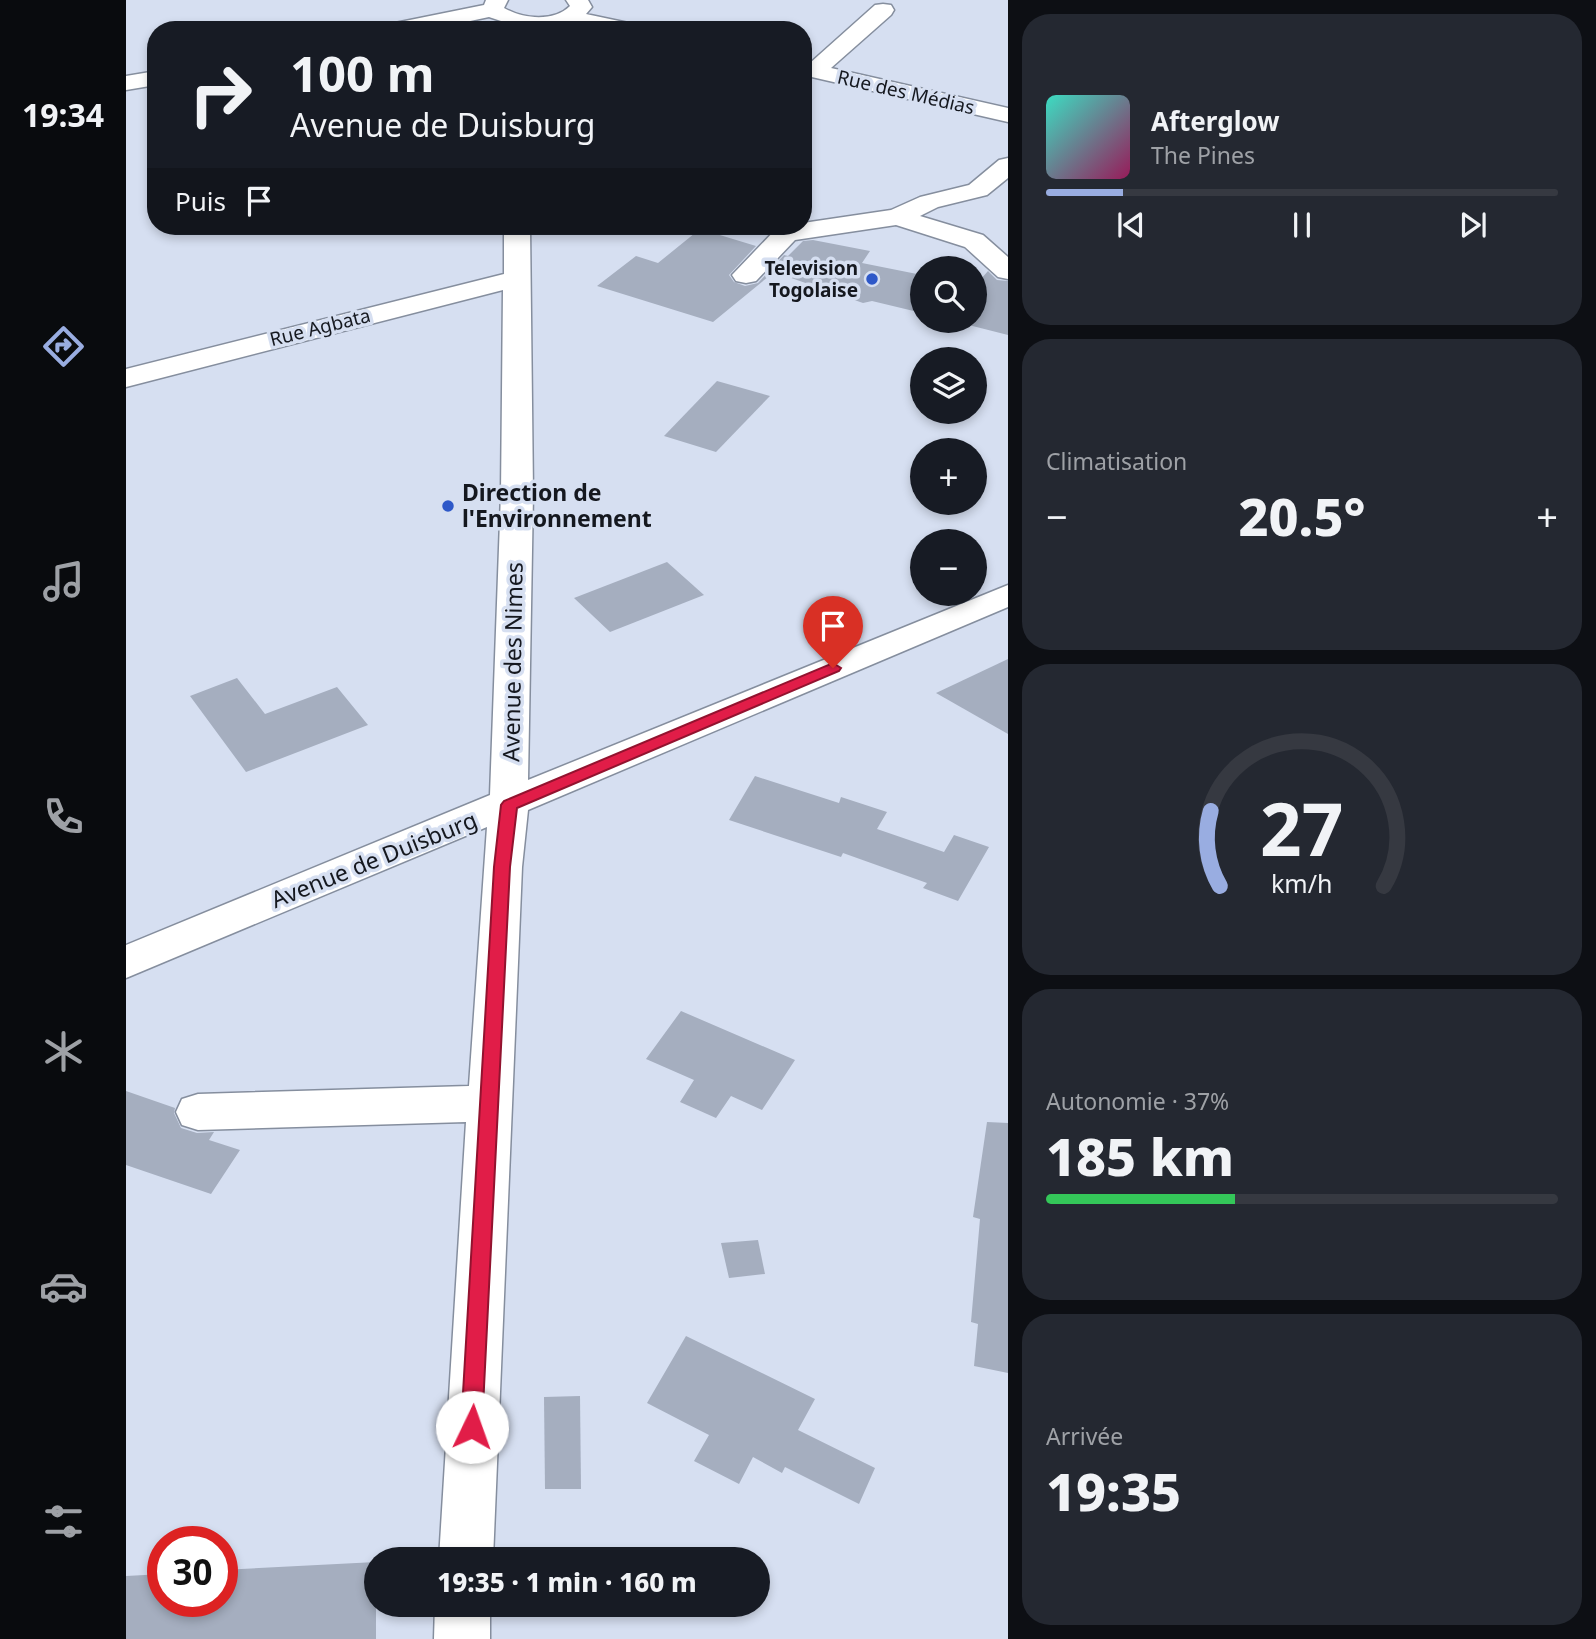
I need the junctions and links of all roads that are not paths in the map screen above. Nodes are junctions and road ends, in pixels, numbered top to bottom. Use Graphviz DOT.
graph roads {
  1 [pos="495,5"];
  2 [pos="574,8"];
  3 [pos="883,10"];
  4 [pos="431,21"];
  5 [pos="515,21"];
  6 [pos="559,21"];
  7 [pos="607,21"];
  8 [pos="812,67"];
  9 [pos="812,70"];
  10 [pos="147,80"];
  11 [pos="126,83"];
  12 [pos="1008,115"];
  13 [pos="1008,165"];
  14 [pos="897,217"];
  15 [pos="812,229"];
  16 [pos="517,235"];
  17 [pos="785,235"];
  18 [pos="1008,271"];
  19 [pos="746,275"];
  20 [pos="515,279"];
  21 [pos="126,378"];
  22 [pos="1008,595"];
  23 [pos="509,805"];
  24 [pos="126,962"];
  25 [pos="489,1102"];
  26 [pos="198,1112"];
  27 [pos="467,1547"];
  28 [pos="463,1617"];
  29 [pos="462,1639"];
  1 -- 4 [label="street"];
  1 -- 5 [label="street"];
  2 -- 6 [label="street"];
  2 -- 7 [label="street"];
  3 -- 8 [label="street"];
  9 -- 12 [label="street, Rue des Médias"];
  10 -- 11 [label="street"];
  13 -- 14 [label="street"];
  14 -- 15 [label="street"];
  14 -- 18 [label="street"];
  16 -- 20 [label="street, Avenue des Nimes"];
  17 -- 19 [label="street"];
  20 -- 21 [label="street, Rue Agbata"];
  20 -- 23 [label="street, Avenue des Nimes"];
  22 -- 23 [label="street, Avenue de Duisburg"];
  23 -- 24 [label="street, Avenue de Duisburg"];
  23 -- 25 [label="street, Avenue des Nimes"];
  25 -- 26 [label="street"];
  25 -- 27 [label="street, Avenue des Nimes"];
  28 -- 29 [label="street"];
}
